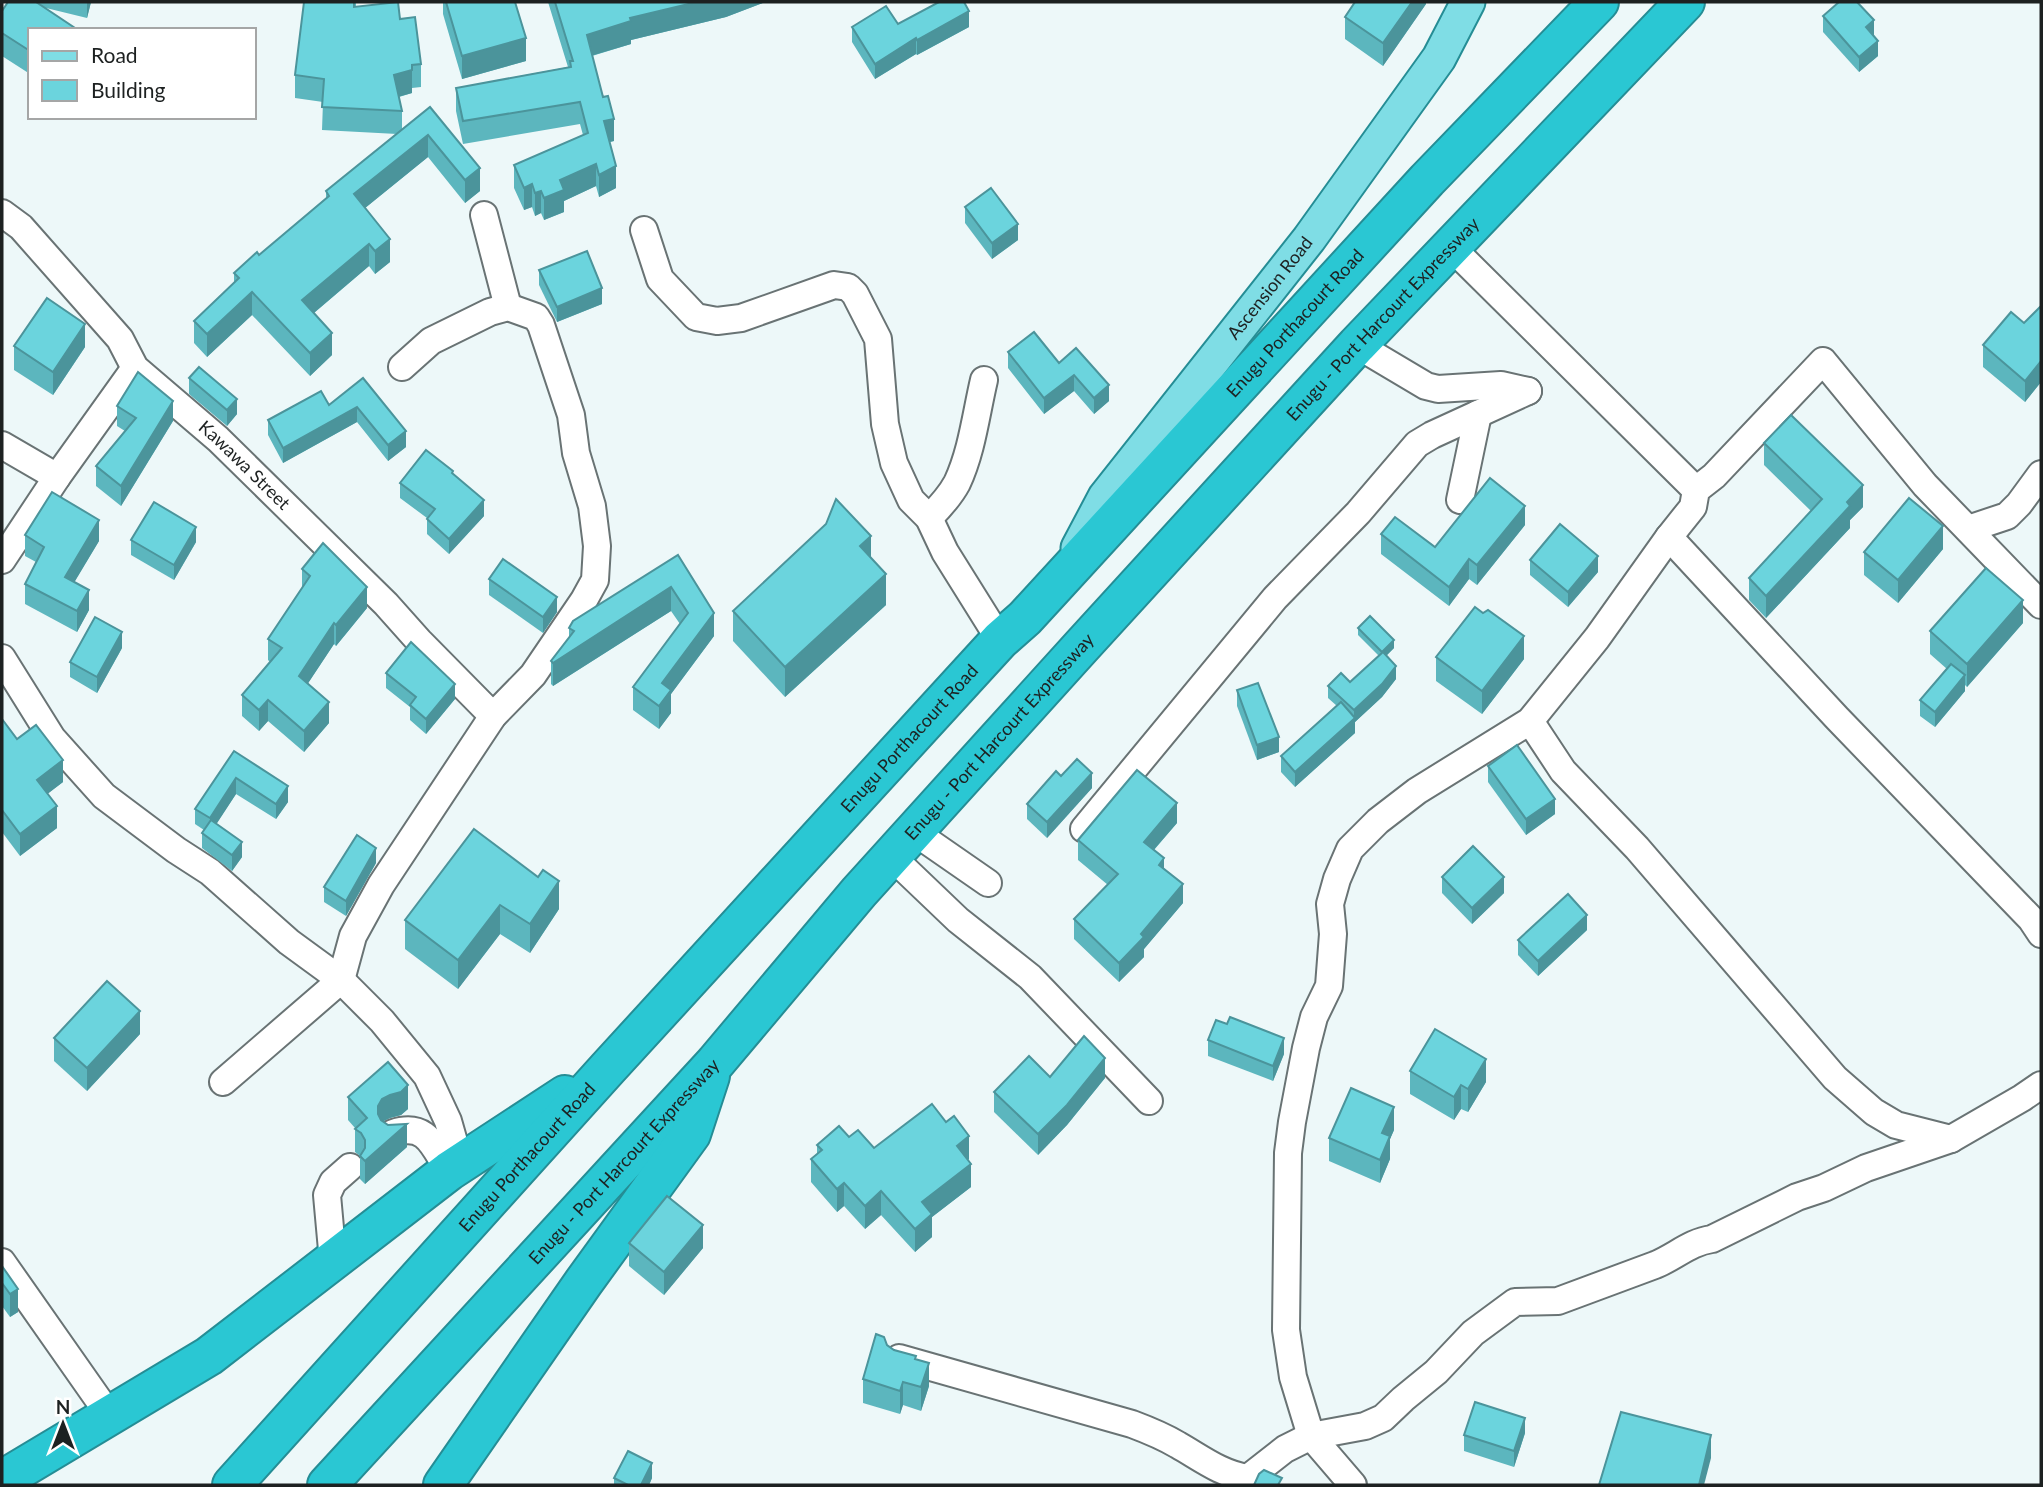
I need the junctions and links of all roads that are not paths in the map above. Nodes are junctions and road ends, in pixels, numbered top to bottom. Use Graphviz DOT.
graph roads {
  1 [pos="1468,2"];
  2 [pos="1599,2"];
  3 [pos="1685,2"];
  4 [pos="2,213"];
  5 [pos="484,215"];
  6 [pos="644,230"];
  7 [pos="1451,247"];
  8 [pos="508,307"];
  9 [pos="1357,345"];
  10 [pos="402,367"];
  11 [pos="135,368"];
  12 [pos="984,380"];
  13 [pos="1478,414"];
  14 [pos="2,444"];
  15 [pos="2041,474"];
  16 [pos="58,477"];
  17 [pos="1696,490"];
  18 [pos="1460,500"];
  19 [pos="929,518"];
  20 [pos="1968,529"];
  21 [pos="1669,537"];
  22 [pos="2,560"];
  23 [pos="1066,572"];
  24 [pos="2041,604"];
  25 [pos="1000,640"];
  26 [pos="2,658"];
  27 [pos="493,716"];
  28 [pos="1530,721"];
  29 [pos="1084,829"];
  30 [pos="902,844"];
  31 [pos="988,883"];
  32 [pos="2041,934"];
  33 [pos="341,980"];
  34 [pos="715,1063"];
  35 [pos="608,1068"];
  36 [pos="223,1082"];
  37 [pos="2041,1085"];
  38 [pos="1149,1101"];
  39 [pos="393,1133"];
  40 [pos="1951,1139"];
  41 [pos="350,1167"];
  42 [pos="454,1167"];
  43 [pos="333,1261"];
  44 [pos="2,1262"];
  45 [pos="899,1358"];
  46 [pos="110,1416"];
  47 [pos="1325,1440"];
  48 [pos="2,1480"];
  49 [pos="1247,1481"];
  50 [pos="232,1485"];
  51 [pos="327,1485"];
  52 [pos="443,1485"];
  53 [pos="1353,1485"];
  1 -- 23 [label="main road, Ascension Road"];
  2 -- 23 [label="highway, Enugu Porthacourt Road"];
  3 -- 7 [label="highway, Enugu - Port Harcourt Expressway"];
  4 -- 11 [label="street, Kawawa Street"];
  5 -- 8 [label="street"];
  6 -- 19 [label="street"];
  7 -- 9 [label="highway, Enugu - Port Harcourt Expressway"];
  7 -- 17 [label="street"];
  8 -- 10 [label="street"];
  8 -- 27 [label="street"];
  9 -- 13 [label="street"];
  9 -- 30 [label="highway, Enugu - Port Harcourt Expressway"];
  11 -- 16 [label="street"];
  11 -- 27 [label="street, Kawawa Street"];
  12 -- 19 [label="street"];
  13 -- 18 [label="street"];
  13 -- 29 [label="street"];
  14 -- 16 [label="street"];
  15 -- 20 [label="street"];
  16 -- 22 [label="street"];
  17 -- 20 [label="street"];
  17 -- 21 [label="street"];
  19 -- 25 [label="street"];
  20 -- 24 [label="street"];
  21 -- 28 [label="street"];
  21 -- 32 [label="street"];
  23 -- 25 [label="highway, Enugu Porthacourt Road"];
  25 -- 35 [label="highway, Enugu Porthacourt Road"];
  26 -- 33 [label="street"];
  27 -- 33 [label="street"];
  28 -- 40 [label="street"];
  28 -- 47 [label="street"];
  30 -- 31 [label="street"];
  30 -- 34 [label="highway, Enugu - Port Harcourt Expressway"];
  30 -- 38 [label="street"];
  33 -- 36 [label="street"];
  33 -- 42 [label="street"];
  34 -- 51 [label="highway, Enugu - Port Harcourt Expressway"];
  34 -- 52 [label="highway"];
  35 -- 42 [label="highway"];
  35 -- 50 [label="highway, Enugu Porthacourt Road"];
  37 -- 40 [label="street"];
  39 -- 42 [label="street"];
  40 -- 47 [label="street"];
  41 -- 43 [label="street"];
  42 -- 43 [label="highway"];
  43 -- 46 [label="highway"];
  44 -- 46 [label="street"];
  45 -- 49 [label="street"];
  46 -- 48 [label="highway"];
  47 -- 49 [label="street"];
  47 -- 53 [label="street"];
}
